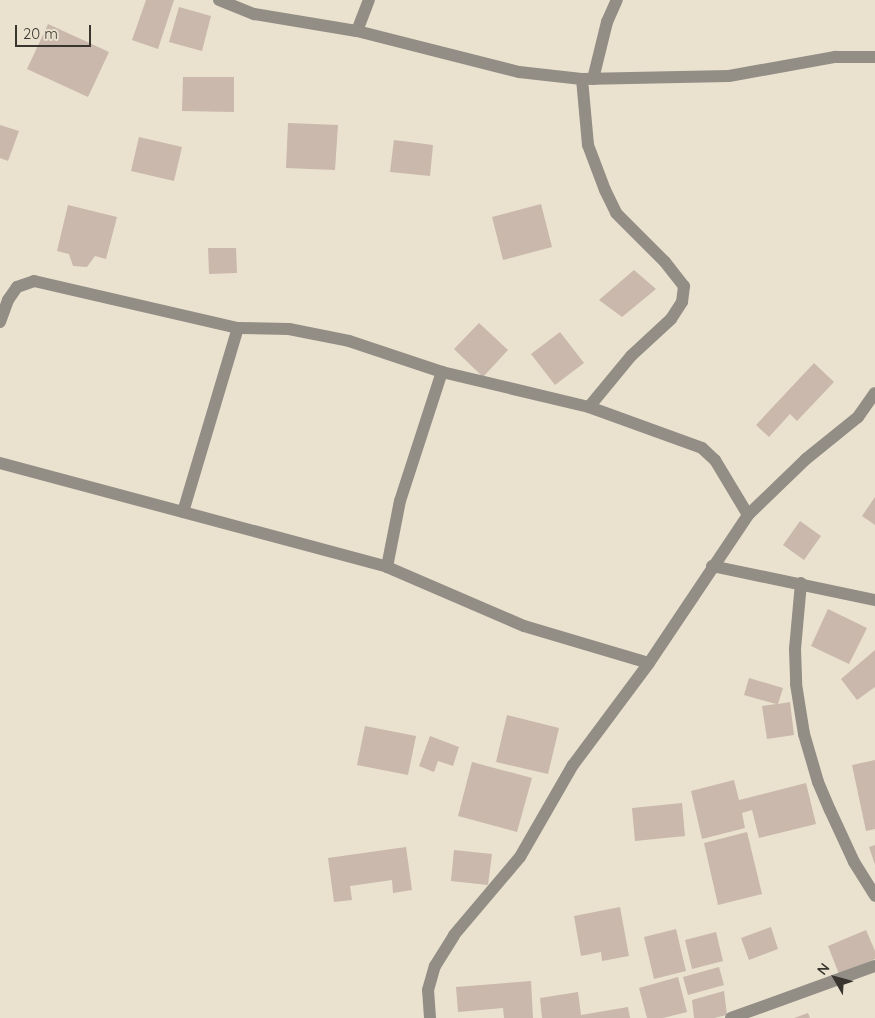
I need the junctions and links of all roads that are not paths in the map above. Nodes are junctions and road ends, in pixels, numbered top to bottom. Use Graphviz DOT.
graph roads {
  1 [pos="219,0"];
  2 [pos="369,0"];
  3 [pos="616,0"];
  4 [pos="357,31"];
  5 [pos="875,58"];
  6 [pos="587,79"];
  7 [pos="0,322"];
  8 [pos="238,328"];
  9 [pos="442,372"];
  10 [pos="875,393"];
  11 [pos="589,407"];
  12 [pos="0,463"];
  13 [pos="183,512"];
  14 [pos="748,515"];
  15 [pos="712,566"];
  16 [pos="387,568"];
  17 [pos="801,584"];
  18 [pos="875,600"];
  19 [pos="649,663"];
  20 [pos="875,896"];
  21 [pos="875,966"];
  22 [pos="430,1018"];
  23 [pos="731,1018"];
  1 -- 4 [label="street"];
  2 -- 4 [label="street"];
  3 -- 6 [label="street"];
  4 -- 6 [label="street"];
  5 -- 6 [label="street"];
  6 -- 11 [label="street"];
  7 -- 8 [label="street"];
  8 -- 9 [label="street"];
  8 -- 13 [label="street"];
  9 -- 11 [label="street"];
  9 -- 16 [label="street"];
  10 -- 14 [label="street"];
  11 -- 14 [label="street"];
  12 -- 13 [label="street"];
  13 -- 16 [label="street"];
  14 -- 15 [label="street"];
  15 -- 17 [label="street"];
  15 -- 19 [label="street"];
  16 -- 19 [label="street"];
  17 -- 18 [label="street"];
  17 -- 20 [label="street"];
  19 -- 22 [label="street"];
  21 -- 23 [label="street"];
}
